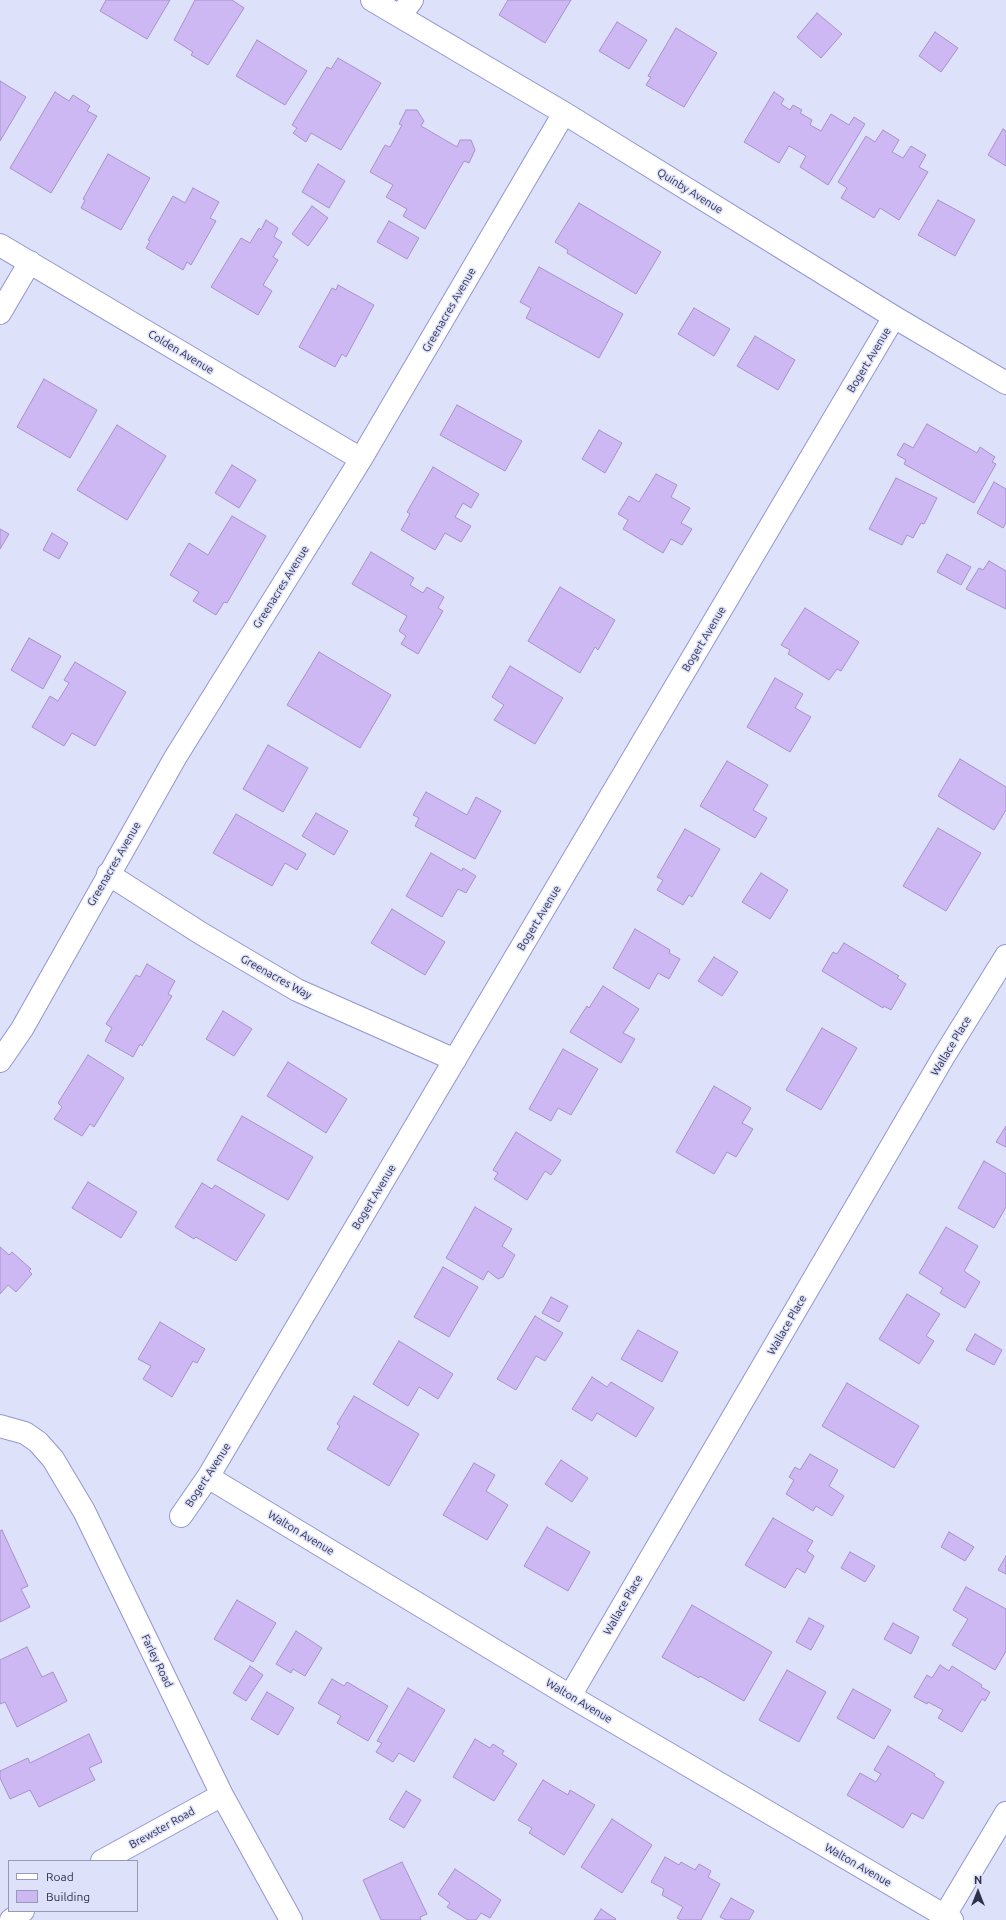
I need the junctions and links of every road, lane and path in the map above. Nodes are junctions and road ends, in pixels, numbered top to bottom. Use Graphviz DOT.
graph roads {
  1 [pos="372,0"];
  2 [pos="406,8"];
  3 [pos="564,113"];
  4 [pos="0,245"];
  5 [pos="30,262"];
  6 [pos="0,313"];
  7 [pos="894,317"];
  8 [pos="1006,383"];
  9 [pos="361,459"];
  10 [pos="108,874"];
  11 [pos="1006,956"];
  12 [pos="455,1060"];
  13 [pos="0,1061"];
  14 [pos="0,1426"];
  15 [pos="208,1477"];
  16 [pos="181,1516"];
  17 [pos="570,1696"];
  18 [pos="222,1795"];
  19 [pos="1006,1813"];
  20 [pos="104,1860"];
  21 [pos="22,1912"];
  22 [pos="946,1918"];
  23 [pos="11,1920"];
  24 [pos="291,1920"];
  1 -- 2 [label="street, Quinby Avenue"];
  2 -- 3 [label="street, Quinby Avenue"];
  3 -- 7 [label="street, Quinby Avenue"];
  3 -- 9 [label="street, Greenacres Avenue"];
  4 -- 5 [label="street, Colden Avenue"];
  5 -- 6 [label="street"];
  5 -- 9 [label="street, Colden Avenue"];
  7 -- 8 [label="street, Quinby Avenue"];
  7 -- 12 [label="street, Bogert Avenue"];
  9 -- 10 [label="street, Greenacres Avenue"];
  10 -- 12 [label="street, Greenacres Way"];
  10 -- 13 [label="street, Greenacres Avenue"];
  11 -- 17 [label="street, Wallace Place"];
  12 -- 15 [label="street, Bogert Avenue"];
  14 -- 18 [label="street, Farley Road"];
  15 -- 16 [label="street, Bogert Avenue"];
  15 -- 17 [label="street, Walton Avenue"];
  17 -- 22 [label="street, Walton Avenue"];
  18 -- 20 [label="street, Brewster Road"];
  18 -- 24 [label="street, Farley Road"];
  19 -- 22 [label="street"];
  21 -- 23 [label="street"];
}
